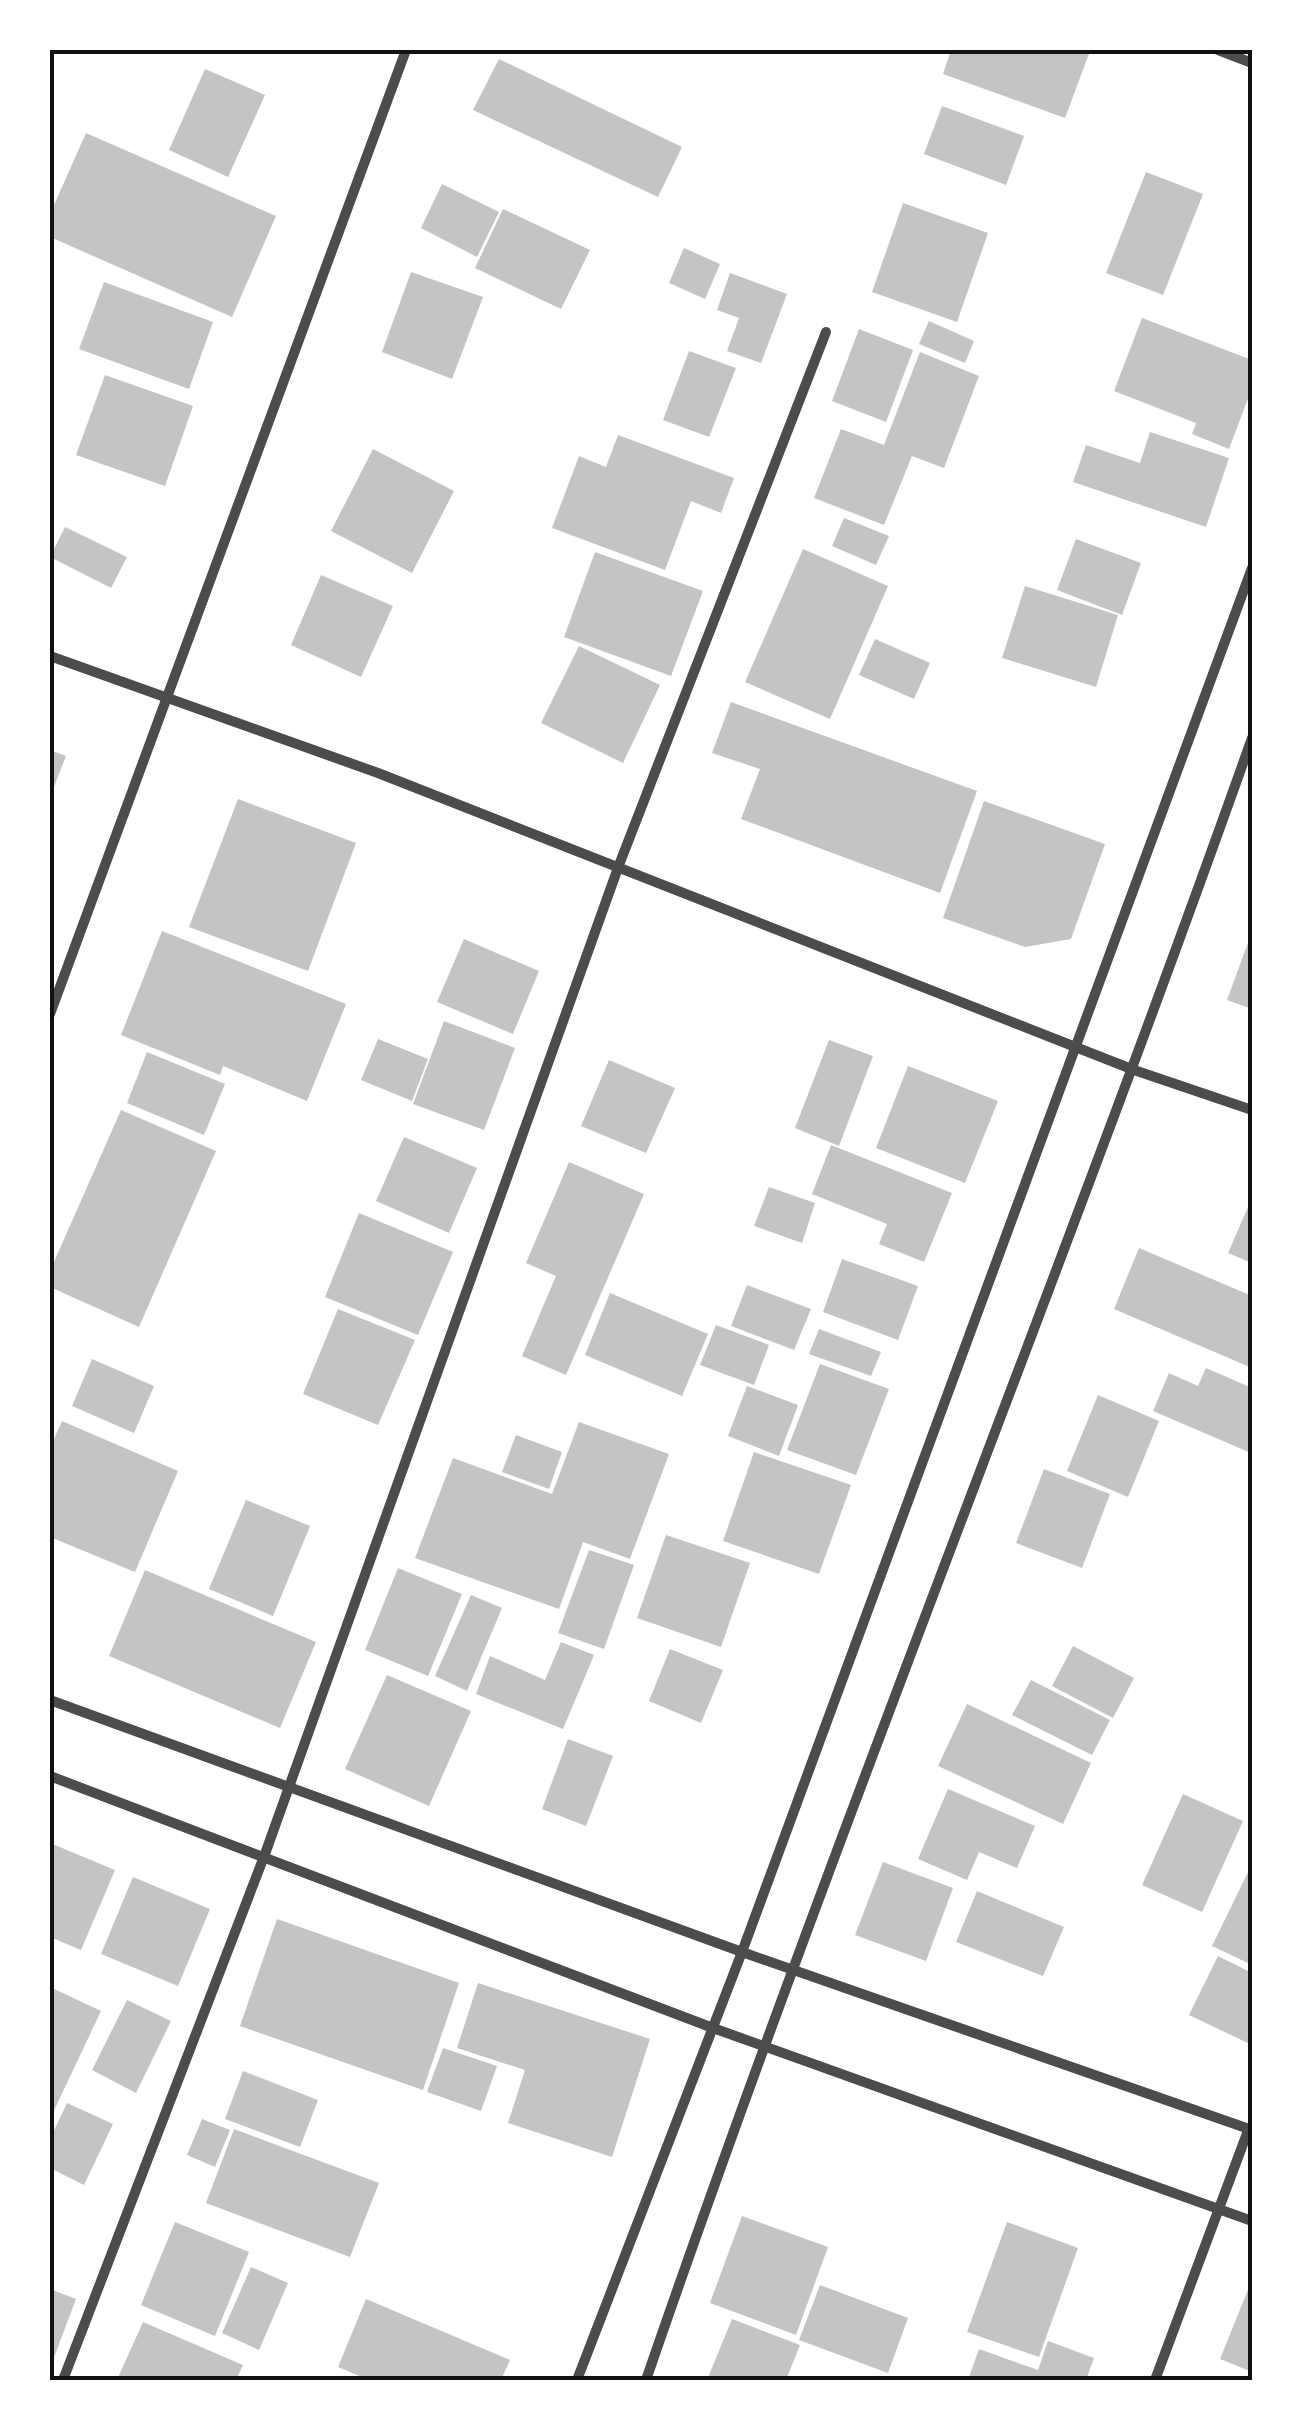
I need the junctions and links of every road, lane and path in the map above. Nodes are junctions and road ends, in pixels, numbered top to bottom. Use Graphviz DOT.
graph roads {
  1 [pos="406,50"];
  2 [pos="1218,50"];
  3 [pos="1252,63"];
  4 [pos="826,332"];
  5 [pos="1252,568"];
  6 [pos="50,656"];
  7 [pos="166,696"];
  8 [pos="1252,738"];
  9 [pos="619,866"];
  10 [pos="50,1014"];
  11 [pos="1074,1044"];
  12 [pos="1134,1070"];
  13 [pos="1252,1110"];
  14 [pos="50,1700"];
  15 [pos="50,1776"];
  16 [pos="288,1784"];
  17 [pos="265,1854"];
  18 [pos="742,1952"];
  19 [pos="790,1969"];
  20 [pos="713,2028"];
  21 [pos="761,2045"];
  22 [pos="1250,2129"];
  23 [pos="1219,2210"];
  24 [pos="1252,2221"];
  25 [pos="62,2380"];
  26 [pos="578,2380"];
  27 [pos="646,2380"];
  28 [pos="1155,2380"];
  1 -- 7 [label="street"];
  2 -- 3 [label="street"];
  4 -- 9 [label="street"];
  5 -- 11 [label="street"];
  6 -- 7 [label="street"];
  7 -- 9 [label="street"];
  7 -- 10 [label="street"];
  8 -- 12 [label="street"];
  9 -- 11 [label="street"];
  9 -- 16 [label="street"];
  11 -- 12 [label="street"];
  11 -- 18 [label="street"];
  12 -- 13 [label="street"];
  12 -- 19 [label="street"];
  14 -- 16 [label="street"];
  15 -- 17 [label="street"];
  16 -- 17 [label="street"];
  16 -- 18 [label="street"];
  17 -- 20 [label="street"];
  17 -- 25 [label="street"];
  18 -- 19 [label="street"];
  18 -- 20 [label="street"];
  19 -- 21 [label="street"];
  19 -- 22 [label="street"];
  20 -- 21 [label="street"];
  20 -- 26 [label="street"];
  21 -- 23 [label="street"];
  21 -- 27 [label="street"];
  22 -- 23 [label="street"];
  23 -- 24 [label="street"];
  23 -- 28 [label="street"];
}
